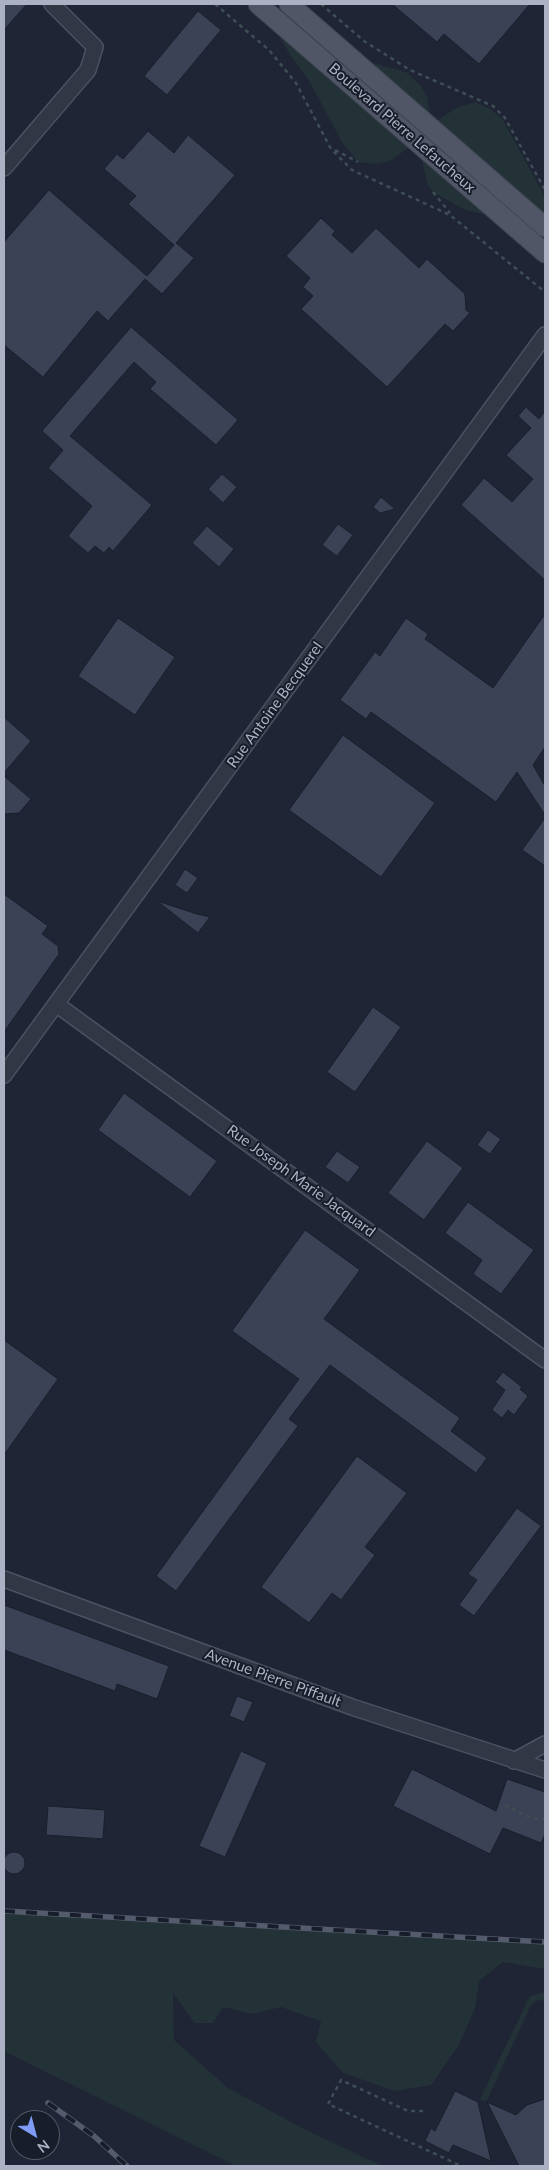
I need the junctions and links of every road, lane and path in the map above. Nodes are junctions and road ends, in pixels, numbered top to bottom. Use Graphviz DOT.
graph roads {
  1 [pos="52,4"];
  2 [pos="215,4"];
  3 [pos="258,4"];
  4 [pos="289,4"];
  5 [pos="321,4"];
  6 [pos="431,126"];
  7 [pos="418,141"];
  8 [pos="331,148"];
  9 [pos="358,162"];
  10 [pos="4,168"];
  11 [pos="545,190"];
  12 [pos="433,192"];
  13 [pos="450,215"];
  14 [pos="545,226"];
  15 [pos="545,253"];
  16 [pos="545,292"];
  17 [pos="545,335"];
  18 [pos="56,1004"];
  19 [pos="4,1075"];
  20 [pos="545,1360"];
  21 [pos="4,1579"];
  22 [pos="545,1744"];
  23 [pos="514,1761"];
  24 [pos="545,1770"];
  25 [pos="505,1805"];
  26 [pos="545,1819"];
  27 [pos="423,2112"];
  28 [pos="459,2164"];
  1 -- 10 [label="street"];
  2 -- 8 [label="path"];
  3 -- 7 [label="main road, Boulevard Pierre Lefaucheux"];
  4 -- 6 [label="main road, Boulevard Pierre Lefaucheux"];
  5 -- 11 [label="path"];
  6 -- 7 [label="main road"];
  6 -- 14 [label="main road, Boulevard Pierre Lefaucheux"];
  7 -- 15 [label="main road, Boulevard Pierre Lefaucheux"];
  8 -- 9 [label="path"];
  8 -- 13 [label="path"];
  12 -- 13 [label="path"];
  13 -- 16 [label="path"];
  17 -- 18 [label="street, Rue Antoine Becquerel"];
  18 -- 19 [label="street, Rue Antoine Becquerel"];
  18 -- 20 [label="street, Rue Joseph Marie Jacquard"];
  21 -- 23 [label="street, Avenue Pierre Piffault"];
  22 -- 23 [label="street"];
  23 -- 24 [label="street, Avenue Pierre Piffault"];
  25 -- 26 [label="path"];
  27 -- 28 [label="path"];
}
